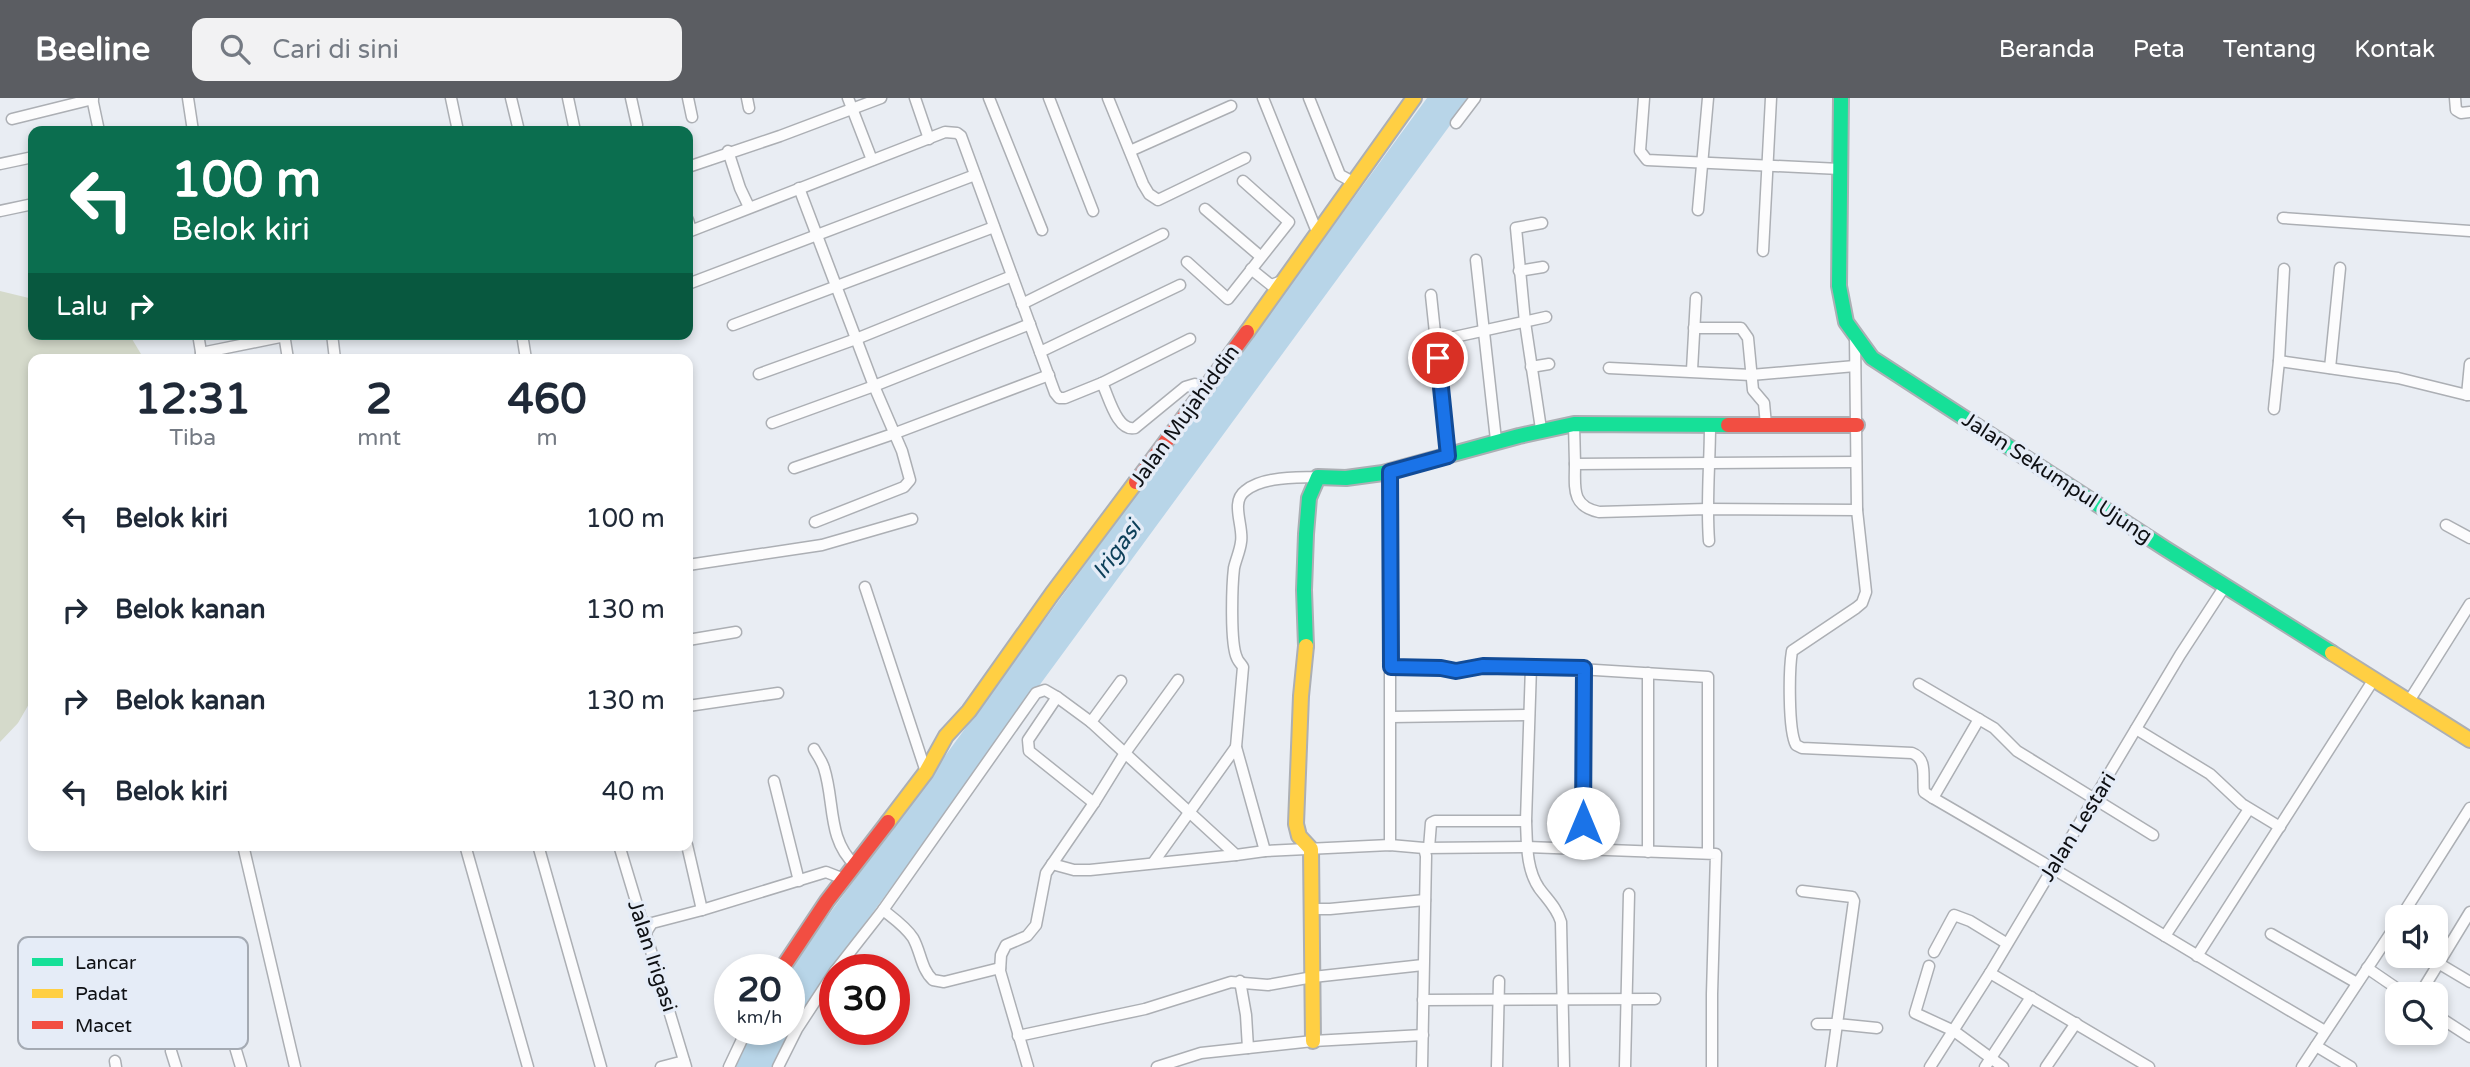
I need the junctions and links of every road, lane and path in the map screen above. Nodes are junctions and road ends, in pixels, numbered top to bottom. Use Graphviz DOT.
graph roads {
  1 [pos="92,98"];
  2 [pos="188,98"];
  3 [pos="451,98"];
  4 [pos="511,98"];
  5 [pos="568,98"];
  6 [pos="631,98"];
  7 [pos="688,98"];
  8 [pos="848,98"];
  9 [pos="881,98"];
  10 [pos="915,98"];
  11 [pos="1049,98"];
  12 [pos="1110,98"];
  13 [pos="1263,98"];
  14 [pos="1309,98"];
  15 [pos="1414,98"];
  16 [pos="1475,98"];
  17 [pos="1644,98"];
  18 [pos="1708,98"];
  19 [pos="1771,98"];
  20 [pos="1841,98"];
  21 [pos="2455,98"];
  22 [pos="991,99"];
  23 [pos="1231,106"];
  24 [pos="854,110"];
  25 [pos="2470,112"];
  26 [pos="692,117"];
  27 [pos="12,118"];
  28 [pos="1456,123"];
  29 [pos="637,125"];
  30 [pos="98,126"];
  31 [pos="192,126"];
  32 [pos="457,126"];
  33 [pos="518,126"];
  34 [pos="574,126"];
  35 [pos="929,139"];
  36 [pos="728,151"];
  37 [pos="1130,151"];
  38 [pos="28,158"];
  39 [pos="1245,158"];
  40 [pos="872,160"];
  41 [pos="1702,162"];
  42 [pos="0,164"];
  43 [pos="693,165"];
  44 [pos="1767,166"];
  45 [pos="1840,169"];
  46 [pos="975,175"];
  47 [pos="1243,181"];
  48 [pos="1353,182"];
  49 [pos="799,188"];
  50 [pos="28,205"];
  51 [pos="748,207"];
  52 [pos="1205,209"];
  53 [pos="1698,210"];
  54 [pos="0,211"];
  55 [pos="1093,211"];
  56 [pos="2283,218"];
  57 [pos="1542,223"];
  58 [pos="693,227"];
  59 [pos="994,227"];
  60 [pos="1042,230"];
  61 [pos="2470,231"];
  62 [pos="1317,232"];
  63 [pos="1163,234"];
  64 [pos="816,237"];
  65 [pos="1763,251"];
  66 [pos="1260,256"];
  67 [pos="1476,260"];
  68 [pos="1187,262"];
  69 [pos="1543,267"];
  70 [pos="2340,268"];
  71 [pos="1251,269"];
  72 [pos="2284,269"];
  73 [pos="1519,271"];
  74 [pos="1012,276"];
  75 [pos="1282,281"];
  76 [pos="693,282"];
  77 [pos="835,285"];
  78 [pos="1180,285"];
  79 [pos="1431,295"];
  80 [pos="1696,298"];
  81 [pos="1023,304"];
  82 [pos="1546,317"];
  83 [pos="1525,321"];
  84 [pos="1030,324"];
  85 [pos="733,325"];
  86 [pos="1695,328"];
  87 [pos="1483,331"];
  88 [pos="1855,337"];
  89 [pos="856,339"];
  90 [pos="1190,339"];
  91 [pos="264,340"];
  92 [pos="1436,341"];
  93 [pos="1040,352"];
  94 [pos="210,354"];
  95 [pos="2279,361"];
  96 [pos="1549,364"];
  97 [pos="2470,364"];
  98 [pos="1855,366"];
  99 [pos="1531,367"];
  100 [pos="1609,368"];
  101 [pos="2330,368"];
  102 [pos="1692,370"];
  103 [pos="759,374"];
  104 [pos="1049,374"];
  105 [pos="1751,375"];
  106 [pos="1102,383"];
  107 [pos="874,386"];
  108 [pos="1207,387"];
  109 [pos="2468,395"];
  110 [pos="2274,409"];
  111 [pos="772,423"];
  112 [pos="1574,424"];
  113 [pos="1710,425"];
  114 [pos="1766,425"];
  115 [pos="1857,425"];
  116 [pos="1541,429"];
  117 [pos="893,434"];
  118 [pos="1496,440"];
  119 [pos="1448,456"];
  120 [pos="1856,462"];
  121 [pos="1710,463"];
  122 [pos="1575,464"];
  123 [pos="794,468"];
  124 [pos="1390,472"];
  125 [pos="1318,478"];
  126 [pos="1707,509"];
  127 [pos="1857,510"];
  128 [pos="912,519"];
  129 [pos="815,522"];
  130 [pos="2446,524"];
  131 [pos="2470,538"];
  132 [pos="1709,541"];
  133 [pos="693,564"];
  134 [pos="2225,586"];
  135 [pos="864,587"];
  136 [pos="2470,604"];
  137 [pos="736,632"];
  138 [pos="693,639"];
  139 [pos="1531,666"];
  140 [pos="1391,667"];
  141 [pos="1584,668"];
  142 [pos="1648,673"];
  143 [pos="2375,679"];
  144 [pos="1178,680"];
  145 [pos="1121,681"];
  146 [pos="1919,684"];
  147 [pos="778,694"];
  148 [pos="1057,697"];
  149 [pos="2409,701"];
  150 [pos="693,705"];
  151 [pos="1529,715"];
  152 [pos="1391,717"];
  153 [pos="1979,719"];
  154 [pos="1091,722"];
  155 [pos="2136,730"];
  156 [pos="2470,740"];
  157 [pos="1236,747"];
  158 [pos="814,749"];
  159 [pos="1125,753"];
  160 [pos="926,772"];
  161 [pos="774,781"];
  162 [pos="2095,797"];
  163 [pos="1933,798"];
  164 [pos="1094,803"];
  165 [pos="2470,808"];
  166 [pos="2249,809"];
  167 [pos="1189,812"];
  168 [pos="1526,821"];
  169 [pos="2280,827"];
  170 [pos="2153,835"];
  171 [pos="1390,845"];
  172 [pos="1527,847"];
  173 [pos="1427,848"];
  174 [pos="1311,849"];
  175 [pos="1583,849"];
  176 [pos="244,851"];
  177 [pos="467,851"];
  178 [pos="540,851"];
  179 [pos="621,851"];
  180 [pos="688,851"];
  181 [pos="1265,851"];
  182 [pos="1648,852"];
  183 [pos="1708,853"];
  184 [pos="1236,855"];
  185 [pos="1153,863"];
  186 [pos="1052,864"];
  187 [pos="855,865"];
  188 [pos="2053,866"];
  189 [pos="844,879"];
  190 [pos="799,881"];
  191 [pos="1802,891"];
  192 [pos="1629,894"];
  193 [pos="1425,900"];
  194 [pos="2409,905"];
  195 [pos="1312,909"];
  196 [pos="702,910"];
  197 [pos="883,910"];
  198 [pos="2470,912"];
  199 [pos="2467,924"];
  200 [pos="645,934"];
  201 [pos="2271,934"];
  202 [pos="2165,936"];
  203 [pos="2385,941"];
  204 [pos="2006,943"];
  205 [pos="2448,949"];
  206 [pos="1934,952"];
  207 [pos="790,954"];
  208 [pos="848,954"];
  209 [pos="2197,956"];
  210 [pos="1423,965"];
  211 [pos="1929,966"];
  212 [pos="1000,968"];
  213 [pos="2367,968"];
  214 [pos="2448,968"];
  215 [pos="1990,973"];
  216 [pos="1313,977"];
  217 [pos="1240,981"];
  218 [pos="1499,981"];
  219 [pos="2387,982"];
  220 [pos="2470,982"];
  221 [pos="2357,983"];
  222 [pos="819,994"];
  223 [pos="2031,998"];
  224 [pos="1562,999"];
  225 [pos="1627,999"];
  226 [pos="1655,999"];
  227 [pos="1423,1000"];
  228 [pos="1498,1001"];
  229 [pos="2076,1023"];
  230 [pos="2448,1023"];
  231 [pos="1816,1024"];
  232 [pos="1837,1024"];
  233 [pos="1877,1028"];
  234 [pos="1954,1031"];
  235 [pos="2325,1031"];
  236 [pos="1423,1035"];
  237 [pos="1018,1036"];
  238 [pos="2470,1037"];
  239 [pos="1312,1041"];
  240 [pos="739,1045"];
  241 [pos="2316,1046"];
  242 [pos="1248,1048"];
  243 [pos="236,1049"];
  244 [pos="172,1051"];
  245 [pos="1988,1063"];
  246 [pos="685,1064"];
  247 [pos="176,1067"];
  248 [pos="241,1067"];
  249 [pos="295,1067"];
  250 [pos="528,1067"];
  251 [pos="601,1067"];
  252 [pos="661,1067"];
  253 [pos="729,1067"];
  254 [pos="778,1067"];
  255 [pos="1028,1067"];
  256 [pos="1157,1067"];
  257 [pos="1422,1067"];
  258 [pos="1497,1067"];
  259 [pos="1564,1067"];
  260 [pos="1625,1067"];
  261 [pos="1712,1067"];
  262 [pos="1831,1067"];
  263 [pos="1930,1067"];
  264 [pos="2003,1067"];
  265 [pos="2046,1067"];
  266 [pos="2149,1067"];
  267 [pos="2302,1067"];
  268 [pos="2351,1067"];
  1 -- 27 [label="street"];
  1 -- 30 [label="street"];
  2 -- 31 [label="street"];
  3 -- 32 [label="street"];
  4 -- 33 [label="street"];
  5 -- 34 [label="street"];
  6 -- 29 [label="street"];
  7 -- 26 [label="street"];
  8 -- 24 [label="street"];
  9 -- 24 [label="street"];
  10 -- 35 [label="street"];
  11 -- 55 [label="street"];
  12 -- 37 [label="street"];
  13 -- 62 [label="street"];
  14 -- 48 [label="street"];
  15 -- 48 [label="street, Jalan Mujahiddin"];
  16 -- 28 [label="street"];
  17 -- 41 [label="street"];
  18 -- 41 [label="street"];
  19 -- 44 [label="street"];
  20 -- 45 [label="street, Jalan Sekumpul Ujung"];
  21 -- 25 [label="street"];
  22 -- 60 [label="street"];
  23 -- 37 [label="street"];
  24 -- 36 [label="street"];
  24 -- 40 [label="street"];
  35 -- 40 [label="street"];
  35 -- 46 [label="street"];
  36 -- 43 [label="street"];
  36 -- 51 [label="street"];
  37 -- 39 [label="street"];
  38 -- 42 [label="street"];
  40 -- 49 [label="street"];
  41 -- 44 [label="street"];
  41 -- 53 [label="street"];
  44 -- 45 [label="street"];
  44 -- 65 [label="street"];
  45 -- 88 [label="street, Jalan Sekumpul Ujung"];
  46 -- 59 [label="street"];
  46 -- 64 [label="street"];
  47 -- 66 [label="street"];
  48 -- 62 [label="street, Jalan Mujahiddin"];
  49 -- 51 [label="street"];
  49 -- 64 [label="street"];
  50 -- 54 [label="street"];
  51 -- 58 [label="street"];
  52 -- 66 [label="street"];
  56 -- 61 [label="street"];
  57 -- 73 [label="street"];
  59 -- 74 [label="street"];
  59 -- 77 [label="street"];
  62 -- 75 [label="street, Jalan Mujahiddin"];
  63 -- 81 [label="street"];
  64 -- 76 [label="street"];
  64 -- 77 [label="street"];
  66 -- 71 [label="street"];
  67 -- 87 [label="street"];
  68 -- 71 [label="street"];
  69 -- 73 [label="street"];
  70 -- 101 [label="street"];
  71 -- 75 [label="street"];
  72 -- 95 [label="street"];
  73 -- 83 [label="street"];
  74 -- 81 [label="street"];
  74 -- 89 [label="street"];
  75 -- 108 [label="street, Jalan Mujahiddin"];
  77 -- 85 [label="street"];
  77 -- 89 [label="street"];
  78 -- 93 [label="street"];
  79 -- 92 [label="street"];
  80 -- 86 [label="street"];
  81 -- 84 [label="street"];
  82 -- 83 [label="street"];
  83 -- 87 [label="street"];
  83 -- 99 [label="street"];
  84 -- 93 [label="street"];
  84 -- 107 [label="street"];
  86 -- 102 [label="street"];
  86 -- 105 [label="street"];
  87 -- 92 [label="street"];
  87 -- 118 [label="street"];
  88 -- 98 [label="street"];
  88 -- 134 [label="street, Jalan Sekumpul Ujung"];
  89 -- 103 [label="street"];
  89 -- 107 [label="street"];
  90 -- 106 [label="street"];
  91 -- 94 [label="street"];
  92 -- 119 [label="street"];
  93 -- 104 [label="street"];
  95 -- 101 [label="street"];
  95 -- 110 [label="street"];
  96 -- 99 [label="street"];
  97 -- 109 [label="street"];
  98 -- 105 [label="street"];
  98 -- 115 [label="street"];
  99 -- 116 [label="street"];
  100 -- 102 [label="street"];
  101 -- 109 [label="street"];
  102 -- 105 [label="street"];
  104 -- 106 [label="street"];
  104 -- 117 [label="street"];
  105 -- 114 [label="street"];
  106 -- 108 [label="street"];
  107 -- 111 [label="street"];
  107 -- 117 [label="street"];
  108 -- 160 [label="street, Jalan Mujahiddin"];
  112 -- 113 [label="street"];
  112 -- 116 [label="street"];
  112 -- 122 [label="street"];
  113 -- 114 [label="street"];
  113 -- 121 [label="street"];
  114 -- 115 [label="street"];
  115 -- 120 [label="street"];
  116 -- 118 [label="street"];
  117 -- 123 [label="street"];
  117 -- 129 [label="street"];
  118 -- 119 [label="street"];
  119 -- 124 [label="street"];
  120 -- 121 [label="street"];
  120 -- 127 [label="street"];
  121 -- 122 [label="street"];
  121 -- 126 [label="street"];
  122 -- 126 [label="street"];
  124 -- 125 [label="street"];
  124 -- 140 [label="street"];
  125 -- 157 [label="street"];
  125 -- 174 [label="street"];
  126 -- 127 [label="street"];
  126 -- 132 [label="street"];
  127 -- 163 [label="street"];
  128 -- 133 [label="street"];
  130 -- 131 [label="street"];
  134 -- 143 [label="street, Jalan Sekumpul Ujung"];
  134 -- 155 [label="street, Jalan Lestari"];
  135 -- 160 [label="street"];
  136 -- 149 [label="street"];
  137 -- 138 [label="street"];
  139 -- 140 [label="street"];
  139 -- 141 [label="street"];
  139 -- 151 [label="street"];
  140 -- 152 [label="street"];
  141 -- 142 [label="street"];
  141 -- 175 [label="street"];
  142 -- 182 [label="street"];
  142 -- 183 [label="street"];
  143 -- 149 [label="street, Jalan Sekumpul Ujung"];
  143 -- 169 [label="street"];
  144 -- 159 [label="street"];
  145 -- 154 [label="street"];
  146 -- 153 [label="street"];
  147 -- 150 [label="street"];
  148 -- 154 [label="street"];
  148 -- 164 [label="street"];
  148 -- 197 [label="street"];
  149 -- 156 [label="street, Jalan Sekumpul Ujung"];
  151 -- 152 [label="street"];
  151 -- 168 [label="street"];
  152 -- 171 [label="street"];
  153 -- 162 [label="street"];
  153 -- 163 [label="street"];
  154 -- 159 [label="street"];
  155 -- 162 [label="street, Jalan Lestari"];
  155 -- 166 [label="street"];
  157 -- 167 [label="street"];
  157 -- 181 [label="street"];
  158 -- 187 [label="street"];
  159 -- 164 [label="street"];
  159 -- 167 [label="street"];
  160 -- 187 [label="street, Jalan Mujahiddin"];
  161 -- 190 [label="street"];
  162 -- 170 [label="street"];
  162 -- 188 [label="street, Jalan Lestari"];
  163 -- 188 [label="street"];
  164 -- 186 [label="street"];
  165 -- 194 [label="street"];
  166 -- 169 [label="street"];
  166 -- 202 [label="street"];
  167 -- 184 [label="street"];
  167 -- 185 [label="street"];
  168 -- 172 [label="street"];
  168 -- 173 [label="street"];
  169 -- 209 [label="street"];
  171 -- 173 [label="street"];
  171 -- 174 [label="street"];
  172 -- 173 [label="street"];
  172 -- 175 [label="street"];
  172 -- 224 [label="street"];
  173 -- 193 [label="street"];
  174 -- 181 [label="street"];
  174 -- 195 [label="street"];
  175 -- 182 [label="street"];
  176 -- 249 [label="street"];
  177 -- 250 [label="street"];
  178 -- 251 [label="street"];
  179 -- 200 [label="street, Jalan Irigasi"];
  180 -- 196 [label="street"];
  181 -- 184 [label="street"];
  182 -- 183 [label="street"];
  183 -- 261 [label="street"];
  184 -- 185 [label="street"];
  185 -- 186 [label="street"];
  186 -- 212 [label="street"];
  187 -- 189 [label="street, Jalan Mujahiddin"];
  188 -- 202 [label="street"];
  188 -- 204 [label="street, Jalan Lestari"];
  189 -- 190 [label="street"];
  189 -- 207 [label="street, Jalan Mujahiddin"];
  190 -- 196 [label="street"];
  191 -- 232 [label="street"];
  192 -- 225 [label="street"];
  193 -- 195 [label="street"];
  193 -- 210 [label="street"];
  195 -- 216 [label="street"];
  196 -- 200 [label="street"];
  197 -- 208 [label="street"];
  197 -- 212 [label="street"];
  198 -- 199 [label="street"];
  199 -- 205 [label="street"];
  200 -- 246 [label="street, Jalan Irigasi"];
  201 -- 221 [label="street"];
  202 -- 209 [label="street"];
  203 -- 213 [label="street"];
  204 -- 206 [label="street"];
  204 -- 215 [label="street, Jalan Lestari"];
  209 -- 235 [label="street"];
  210 -- 216 [label="street"];
  210 -- 227 [label="street"];
  211 -- 234 [label="street"];
  212 -- 237 [label="street"];
  213 -- 219 [label="street"];
  213 -- 221 [label="street"];
  214 -- 220 [label="street"];
  215 -- 223 [label="street"];
  215 -- 234 [label="street, Jalan Lestari"];
  216 -- 217 [label="street"];
  216 -- 239 [label="street"];
  217 -- 237 [label="street"];
  217 -- 242 [label="street"];
  218 -- 228 [label="street"];
  221 -- 235 [label="street"];
  222 -- 254 [label="street"];
  223 -- 229 [label="street"];
  223 -- 245 [label="street"];
  224 -- 225 [label="street"];
  224 -- 228 [label="street"];
  224 -- 259 [label="street"];
  225 -- 226 [label="street"];
  225 -- 260 [label="street"];
  227 -- 228 [label="street"];
  227 -- 236 [label="street"];
  228 -- 258 [label="street"];
  229 -- 265 [label="street"];
  229 -- 266 [label="street"];
  230 -- 238 [label="street"];
  231 -- 232 [label="street"];
  232 -- 233 [label="street"];
  232 -- 262 [label="street"];
  234 -- 245 [label="street"];
  234 -- 263 [label="street, Jalan Lestari"];
  235 -- 241 [label="street"];
  236 -- 239 [label="street"];
  236 -- 257 [label="street"];
  237 -- 255 [label="street"];
  239 -- 242 [label="street"];
  240 -- 253 [label="street"];
  241 -- 267 [label="street"];
  241 -- 268 [label="street"];
  242 -- 256 [label="street"];
  243 -- 248 [label="street"];
  244 -- 247 [label="street"];
  245 -- 264 [label="street"];
  246 -- 252 [label="street"];
}
